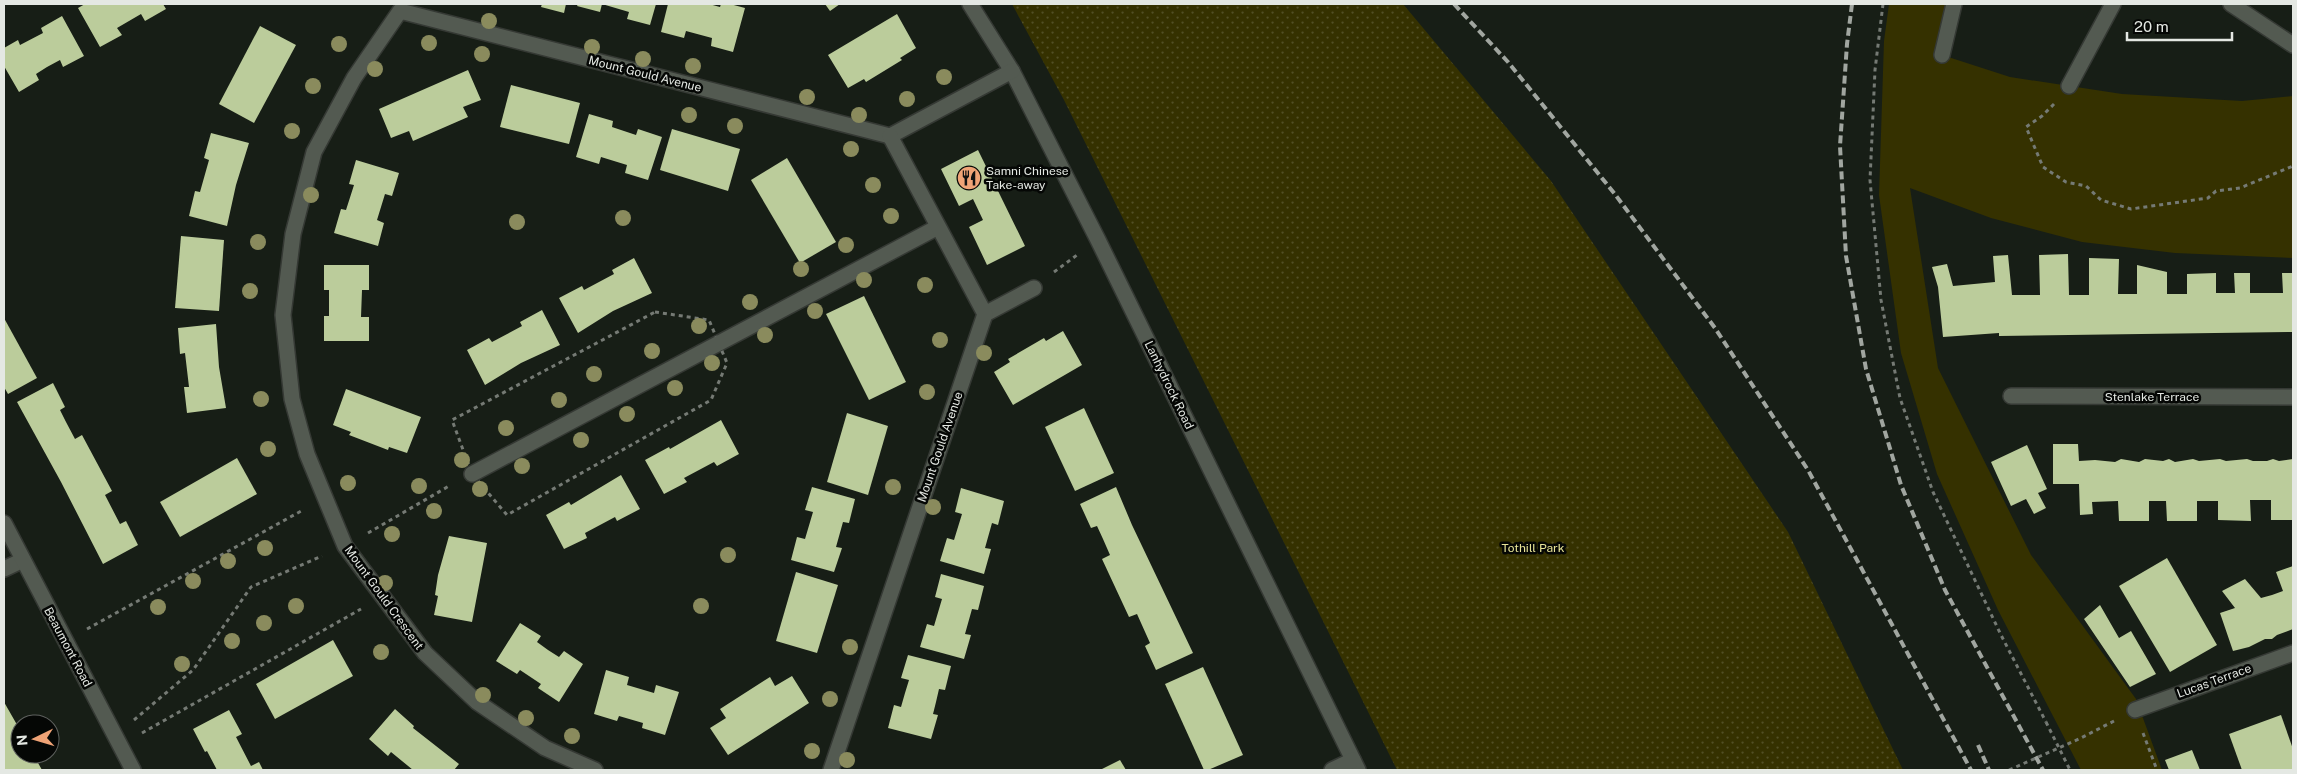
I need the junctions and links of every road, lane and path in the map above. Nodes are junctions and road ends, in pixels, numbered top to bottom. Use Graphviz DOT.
graph roads {
  1 [pos="970,4"];
  2 [pos="1883,4"];
  3 [pos="1954,4"];
  4 [pos="2113,4"];
  5 [pos="2231,4"];
  6 [pos="400,11"];
  7 [pos="2293,45"];
  8 [pos="1942,55"];
  9 [pos="1012,71"];
  10 [pos="2069,86"];
  11 [pos="890,136"];
  12 [pos="2293,166"];
  13 [pos="938,227"];
  14 [pos="1098,240"];
  15 [pos="1034,288"];
  16 [pos="985,314"];
  17 [pos="2011,396"];
  18 [pos="2293,397"];
  19 [pos="467,476"];
  20 [pos="455,483"];
  21 [pos="325,498"];
  22 [pos="4,523"];
  23 [pos="345,546"];
  24 [pos="23,560"];
  25 [pos="4,569"];
  26 [pos="381,597"];
  27 [pos="65,641"];
  28 [pos="2293,652"];
  29 [pos="2135,710"];
  30 [pos="2081,738"];
  31 [pos="118,742"];
  32 [pos="1355,765"];
  33 [pos="133,770"];
  34 [pos="595,770"];
  35 [pos="831,770"];
  36 [pos="1332,770"];
  37 [pos="2009,770"];
  38 [pos="2070,770"];
  1 -- 9 [label="street, Lanhydrock Road"];
  2 -- 38 [label="path, bridge"];
  3 -- 8 [label="street"];
  4 -- 10 [label="street"];
  5 -- 7 [label="street"];
  6 -- 11 [label="street, Mount Gould Avenue"];
  6 -- 21 [label="street, Mount Gould Crescent"];
  9 -- 11 [label="street"];
  9 -- 14 [label="street, Lanhydrock Road"];
  10 -- 12 [label="path"];
  11 -- 13 [label="street"];
  13 -- 16 [label="street"];
  13 -- 19 [label="street"];
  14 -- 15 [label="path"];
  14 -- 32 [label="street, Lanhydrock Road"];
  15 -- 16 [label="street"];
  16 -- 35 [label="street, Mount Gould Avenue"];
  17 -- 18 [label="street, Stenlake Terrace"];
  20 -- 23 [label="path"];
  21 -- 23 [label="street, Mount Gould Crescent"];
  21 -- 27 [label="path"];
  22 -- 24 [label="street, Beaumont Road"];
  23 -- 26 [label="street, Mount Gould Crescent"];
  23 -- 31 [label="path"];
  24 -- 25 [label="street"];
  24 -- 27 [label="street, Beaumont Road"];
  26 -- 31 [label="path"];
  26 -- 34 [label="street, Mount Gould Crescent"];
  27 -- 31 [label="street, Beaumont Road"];
  28 -- 29 [label="street, Lucas Terrace"];
  30 -- 37 [label="path"];
  31 -- 33 [label="street, Beaumont Road"];
  32 -- 36 [label="street"];
}
